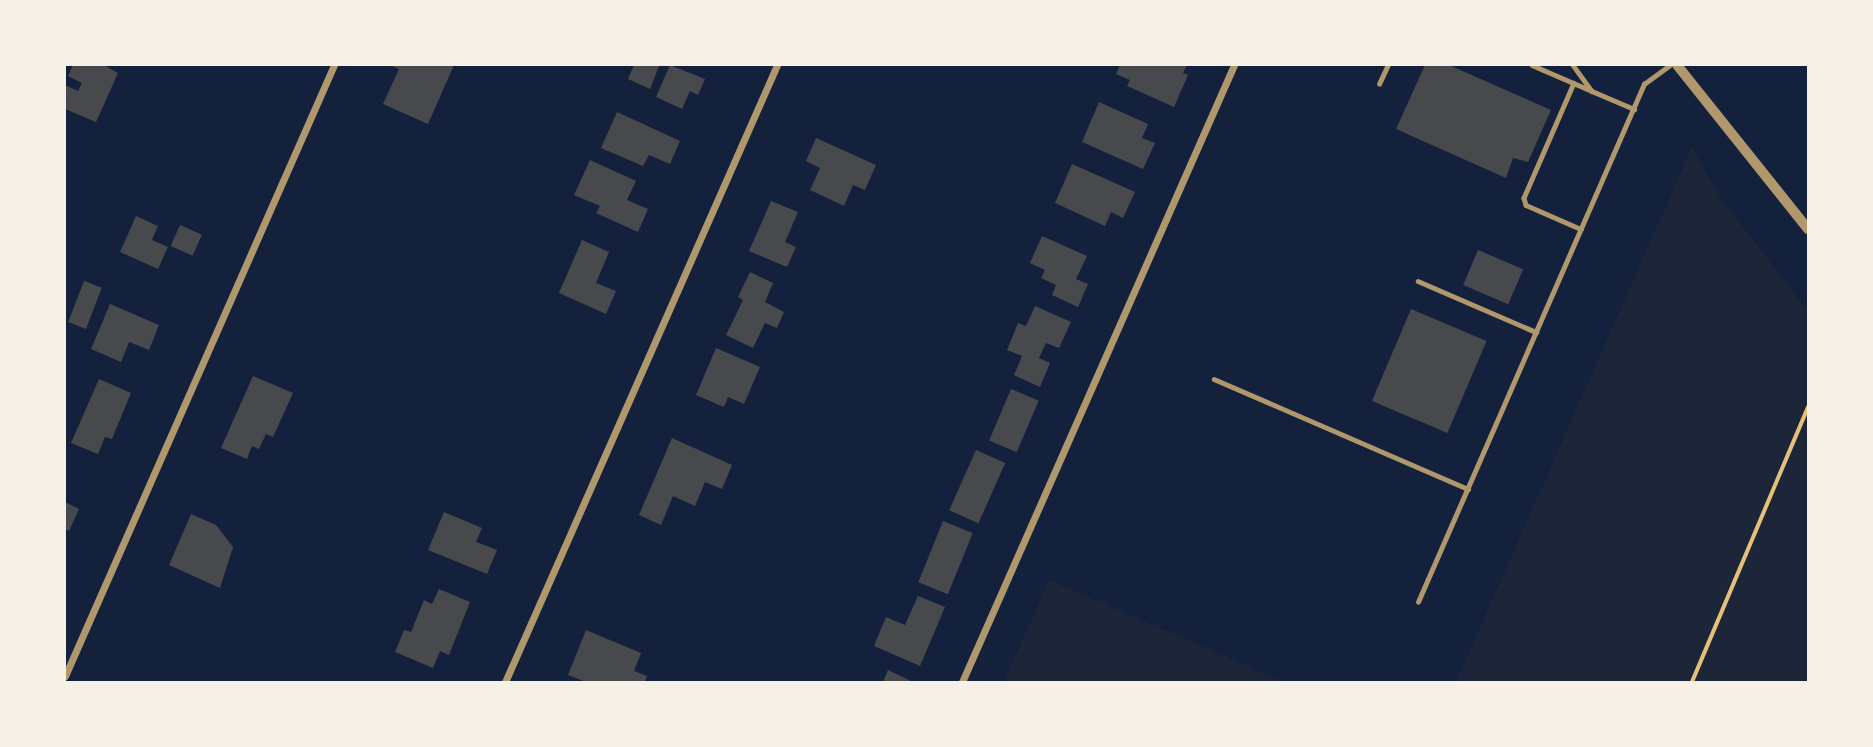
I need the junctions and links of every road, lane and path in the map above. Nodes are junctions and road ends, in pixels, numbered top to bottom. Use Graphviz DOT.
graph roads {
  1 [pos="334,65"];
  2 [pos="777,65"];
  3 [pos="1234,65"];
  4 [pos="1388,65"];
  5 [pos="1532,65"];
  6 [pos="1573,65"];
  7 [pos="1671,65"];
  8 [pos="1677,65"];
  9 [pos="1574,83"];
  10 [pos="1379,84"];
  11 [pos="1592,91"];
  12 [pos="1634,109"];
  13 [pos="1581,229"];
  14 [pos="1808,229"];
  15 [pos="1418,281"];
  16 [pos="1536,332"];
  17 [pos="1214,379"];
  18 [pos="1808,407"];
  19 [pos="1468,489"];
  20 [pos="1418,602"];
  21 [pos="65,676"];
  22 [pos="505,682"];
  23 [pos="962,682"];
  24 [pos="1692,682"];
  1 -- 21 [label="street"];
  2 -- 22 [label="street"];
  3 -- 23 [label="street"];
  4 -- 10 [label="lane"];
  5 -- 9 [label="lane"];
  6 -- 11 [label="lane"];
  7 -- 12 [label="lane"];
  8 -- 14 [label="street"];
  9 -- 11 [label="lane"];
  9 -- 13 [label="lane"];
  11 -- 12 [label="lane"];
  12 -- 13 [label="lane"];
  13 -- 16 [label="lane"];
  15 -- 16 [label="lane"];
  16 -- 19 [label="lane"];
  17 -- 19 [label="lane"];
  18 -- 24 [label="path"];
  19 -- 20 [label="lane"];
}
